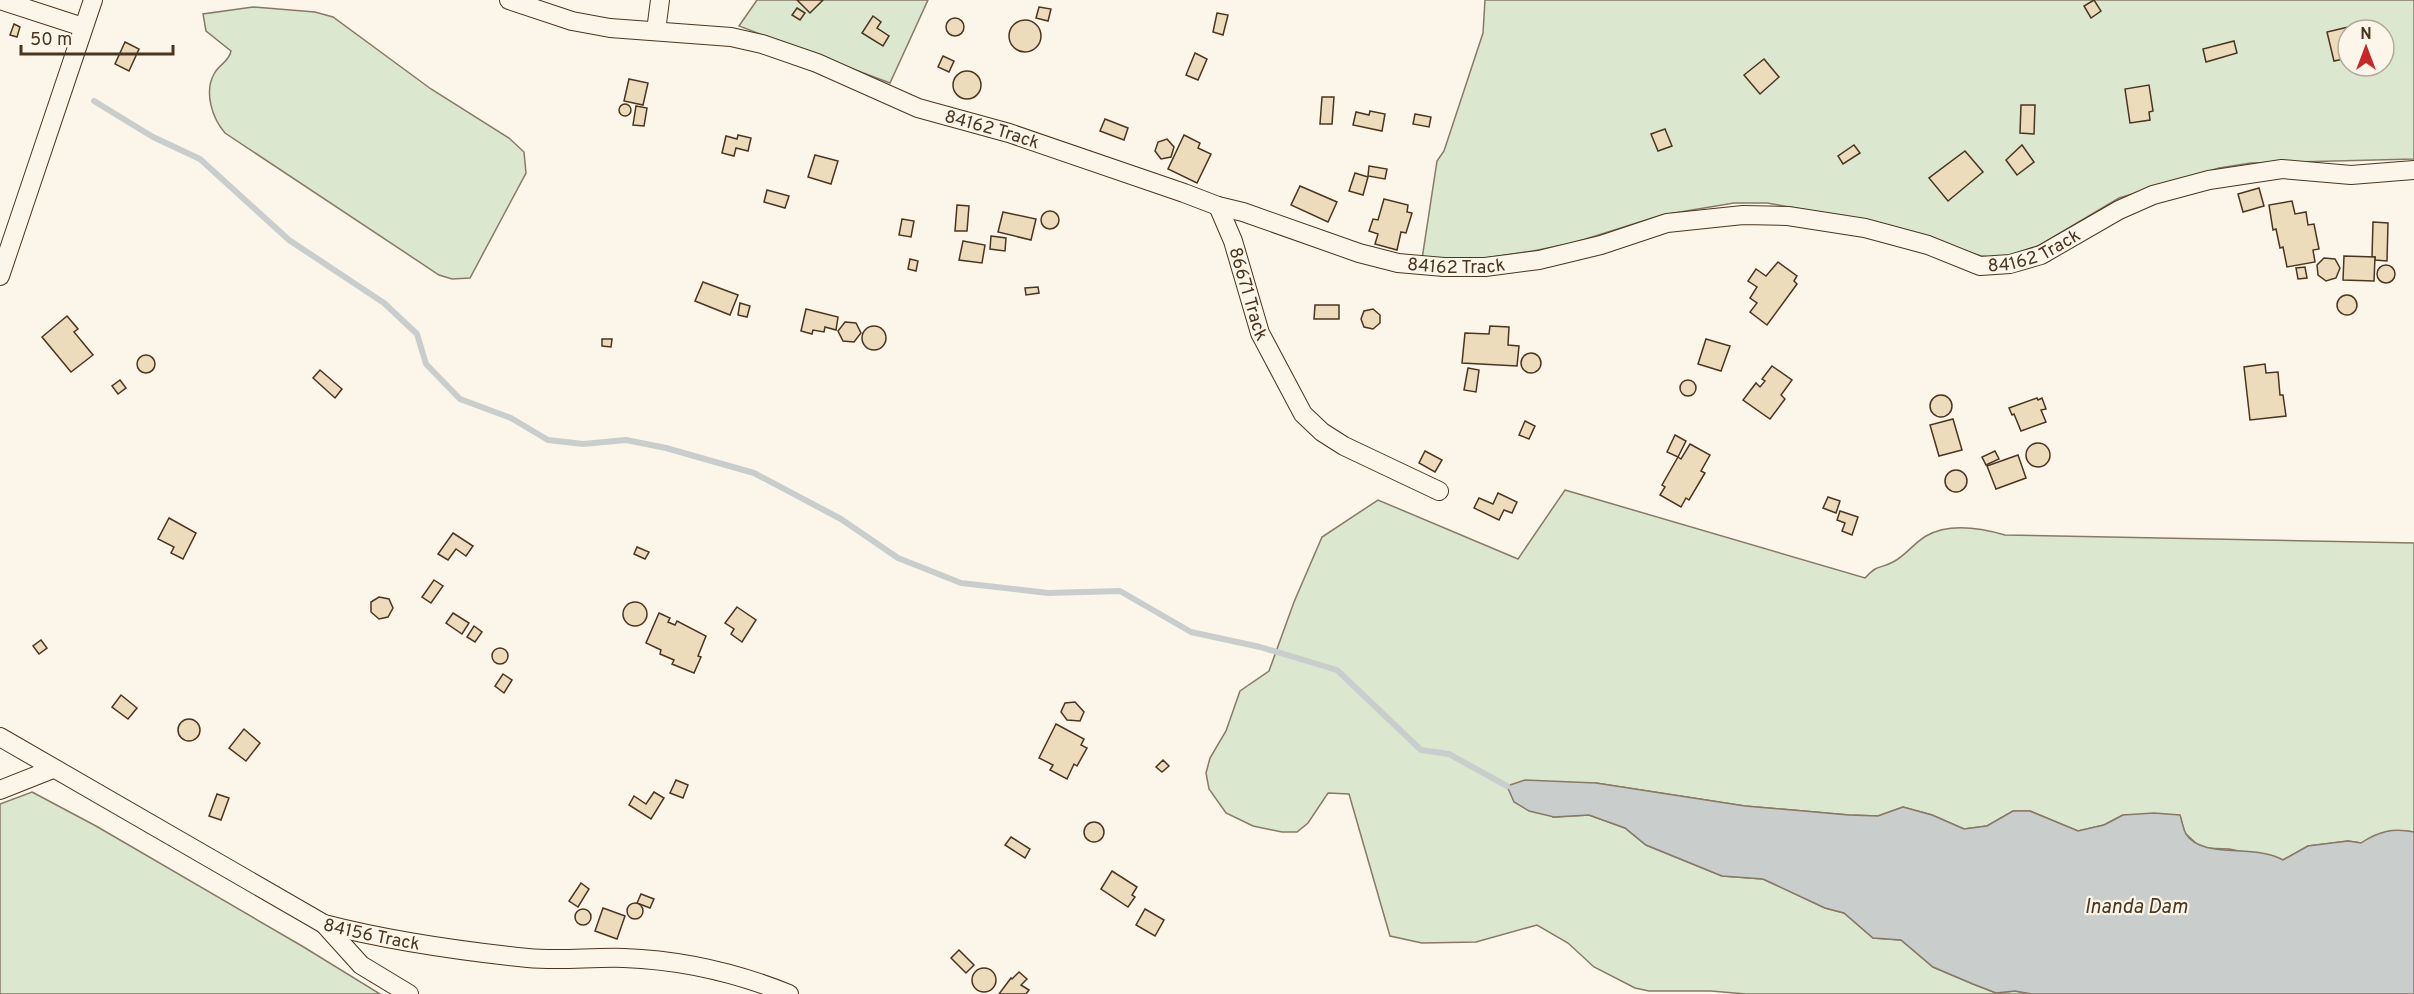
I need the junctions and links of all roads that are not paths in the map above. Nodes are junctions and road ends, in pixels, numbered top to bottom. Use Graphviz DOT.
graph roads {
  1 [pos="0,0"];
  2 [pos="93,0"];
  3 [pos="509,0"];
  4 [pos="660,0"];
  5 [pos="83,27"];
  6 [pos="656,31"];
  7 [pos="2414,170"];
  8 [pos="1218,206"];
  9 [pos="0,276"];
  10 [pos="1439,491"];
  11 [pos="0,737"];
  12 [pos="53,769"];
  13 [pos="0,790"];
  14 [pos="324,924"];
  15 [pos="409,994"];
  16 [pos="789,994"];
  1 -- 5 [label="street"];
  2 -- 5 [label="street"];
  3 -- 6 [label="street, 84162 Track"];
  4 -- 6 [label="street"];
  5 -- 9 [label="street"];
  6 -- 8 [label="street, 84162 Track"];
  7 -- 8 [label="street, 84162 Track"];
  8 -- 10 [label="street, 86671 Track"];
  11 -- 12 [label="street, 84156 Track"];
  12 -- 13 [label="street"];
  12 -- 14 [label="street, 84156 Track"];
  14 -- 15 [label="street"];
  14 -- 16 [label="street, 84156 Track"];
}
